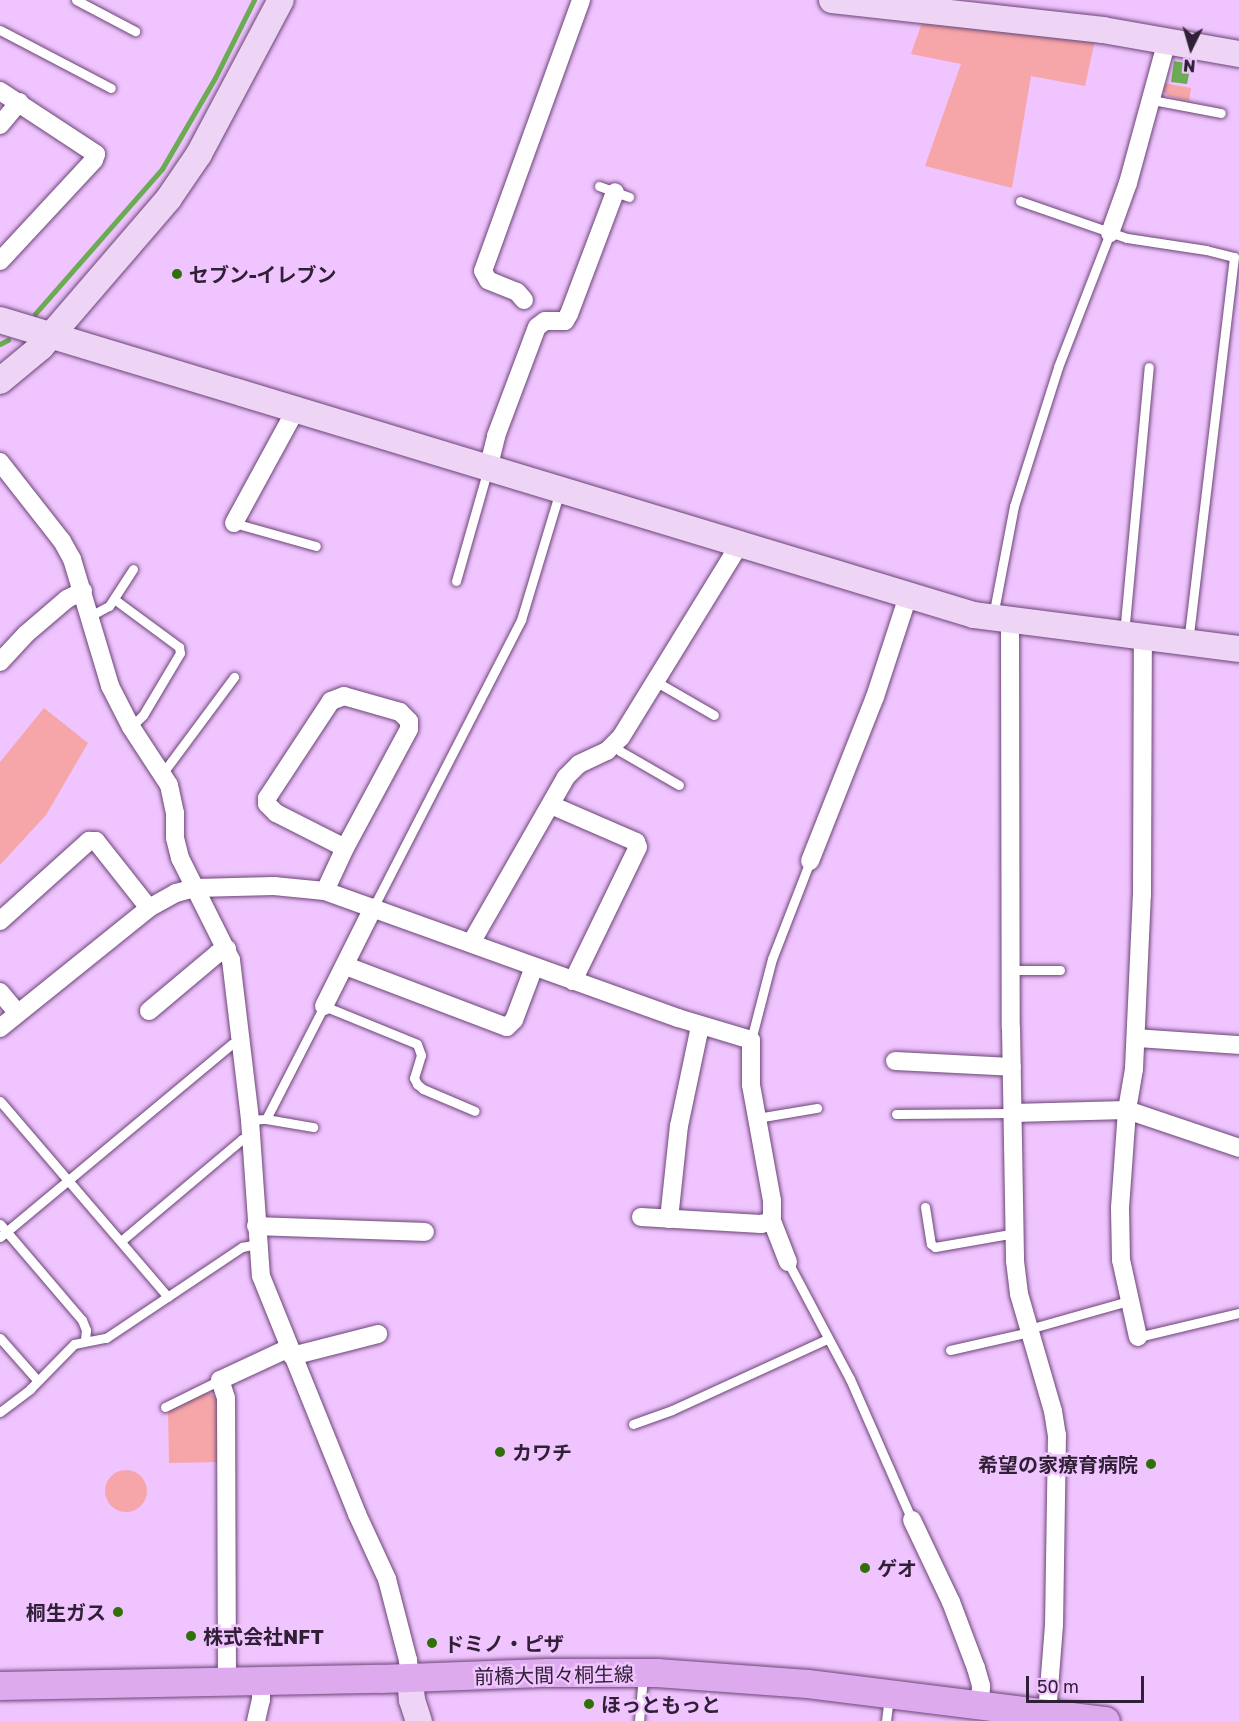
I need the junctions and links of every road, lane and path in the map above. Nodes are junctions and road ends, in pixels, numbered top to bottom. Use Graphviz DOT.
graph roads {
  1 [pos="76,0"];
  2 [pos="281,0"];
  3 [pos="581,0"];
  4 [pos="831,0"];
  5 [pos="924,5"];
  6 [pos="0,30"];
  7 [pos="135,31"];
  8 [pos="1167,40"];
  9 [pos="1239,54"];
  10 [pos="111,88"];
  11 [pos="0,91"];
  12 [pos="1152,100"];
  13 [pos="19,102"];
  14 [pos="1221,113"];
  15 [pos="0,125"];
  16 [pos="615,192"];
  17 [pos="1020,201"];
  18 [pos="1110,233"];
  19 [pos="0,261"];
  20 [pos="524,300"];
  21 [pos="0,320"];
  22 [pos="50,336"];
  23 [pos="1149,367"];
  24 [pos="0,381"];
  25 [pos="295,411"];
  26 [pos="0,462"];
  27 [pos="488,469"];
  28 [pos="560,491"];
  29 [pos="234,522"];
  30 [pos="739,545"];
  31 [pos="316,546"];
  32 [pos="134,569"];
  33 [pos="456,581"];
  34 [pos="83,591"];
  35 [pos="908,596"];
  36 [pos="114,599"];
  37 [pos="90,616"];
  38 [pos="1001,620"];
  39 [pos="1133,637"];
  40 [pos="1187,643"];
  41 [pos="1239,649"];
  42 [pos="0,662"];
  43 [pos="234,677"];
  44 [pos="655,681"];
  45 [pos="714,715"];
  46 [pos="130,727"];
  47 [pos="615,745"];
  48 [pos="162,774"];
  49 [pos="679,785"];
  50 [pos="551,805"];
  51 [pos="345,848"];
  52 [pos="810,861"];
  53 [pos="195,888"];
  54 [pos="326,891"];
  55 [pos="149,908"];
  56 [pos="374,908"];
  57 [pos="0,921"];
  58 [pos="471,943"];
  59 [pos="227,949"];
  60 [pos="346,966"];
  61 [pos="534,967"];
  62 [pos="1012,970"];
  63 [pos="1060,970"];
  64 [pos="573,981"];
  65 [pos="0,992"];
  66 [pos="324,1006"];
  67 [pos="149,1011"];
  68 [pos="17,1012"];
  69 [pos="700,1026"];
  70 [pos="0,1028"];
  71 [pos="1136,1038"];
  72 [pos="752,1040"];
  73 [pos="242,1041"];
  74 [pos="1239,1046"];
  75 [pos="895,1061"];
  76 [pos="1011,1067"];
  77 [pos="0,1101"];
  78 [pos="818,1108"];
  79 [pos="1126,1110"];
  80 [pos="475,1111"];
  81 [pos="1013,1113"];
  82 [pos="896,1114"];
  83 [pos="757,1118"];
  84 [pos="256,1125"];
  85 [pos="313,1127"];
  86 [pos="1239,1148"];
  87 [pos="68,1181"];
  88 [pos="925,1207"];
  89 [pos="640,1217"];
  90 [pos="669,1219"];
  91 [pos="772,1221"];
  92 [pos="2,1231"];
  93 [pos="425,1232"];
  94 [pos="1015,1233"];
  95 [pos="257,1235"];
  96 [pos="121,1241"];
  97 [pos="788,1262"];
  98 [pos="168,1298"];
  99 [pos="1128,1300"];
  100 [pos="1239,1313"];
  101 [pos="1030,1330"];
  102 [pos="378,1334"];
  103 [pos="1138,1337"];
  104 [pos="0,1338"];
  105 [pos="827,1339"];
  106 [pos="85,1340"];
  107 [pos="950,1350"];
  108 [pos="291,1352"];
  109 [pos="220,1380"];
  110 [pos="38,1381"];
  111 [pos="165,1407"];
  112 [pos="0,1412"];
  113 [pos="633,1424"];
  114 [pos="912,1520"];
  115 [pos="643,1673"];
  116 [pos="410,1678"];
  117 [pos="261,1680"];
  118 [pos="227,1681"];
  119 [pos="0,1686"];
  120 [pos="888,1708"];
  121 [pos="991,1711"];
  122 [pos="1047,1714"];
  123 [pos="256,1721"];
  124 [pos="419,1721"];
  125 [pos="639,1721"];
  126 [pos="1101,1721"];
  1 -- 7 [label="lane"];
  2 -- 22 [label="street"];
  3 -- 20 [label="street"];
  4 -- 5 [label="street"];
  5 -- 8 [label="street"];
  6 -- 10 [label="lane"];
  8 -- 9 [label="street"];
  8 -- 12 [label="street"];
  11 -- 13 [label="street"];
  12 -- 14 [label="lane"];
  12 -- 18 [label="street"];
  13 -- 15 [label="street"];
  13 -- 19 [label="street"];
  16 -- 27 [label="street"];
  17 -- 18 [label="lane"];
  18 -- 38 [label="lane"];
  18 -- 40 [label="lane"];
  21 -- 22 [label="street"];
  22 -- 24 [label="street"];
  22 -- 25 [label="street"];
  23 -- 39 [label="lane"];
  25 -- 27 [label="street"];
  25 -- 29 [label="street"];
  26 -- 34 [label="street"];
  27 -- 28 [label="street"];
  27 -- 33 [label="lane"];
  28 -- 30 [label="street"];
  28 -- 56 [label="lane"];
  29 -- 31 [label="lane"];
  30 -- 35 [label="street"];
  30 -- 44 [label="street"];
  32 -- 36 [label="lane"];
  34 -- 37 [label="street"];
  34 -- 42 [label="street"];
  35 -- 38 [label="street"];
  35 -- 52 [label="street"];
  36 -- 37 [label="lane"];
  36 -- 46 [label="lane"];
  37 -- 46 [label="street"];
  38 -- 39 [label="street"];
  38 -- 62 [label="street"];
  39 -- 40 [label="street"];
  39 -- 71 [label="street"];
  40 -- 41 [label="street"];
  43 -- 48 [label="lane"];
  44 -- 45 [label="lane"];
  44 -- 47 [label="street"];
  46 -- 48 [label="street"];
  47 -- 49 [label="lane"];
  47 -- 50 [label="street"];
  48 -- 53 [label="street"];
  50 -- 58 [label="street"];
  50 -- 64 [label="street"];
  51 -- 51 [label="street"];
  51 -- 54 [label="street"];
  52 -- 72 [label="lane"];
  53 -- 54 [label="street"];
  53 -- 55 [label="street"];
  53 -- 59 [label="street"];
  54 -- 56 [label="street"];
  55 -- 57 [label="street"];
  55 -- 68 [label="street"];
  56 -- 58 [label="street"];
  56 -- 60 [label="street"];
  58 -- 61 [label="street"];
  59 -- 67 [label="street"];
  59 -- 73 [label="street"];
  60 -- 61 [label="street"];
  60 -- 66 [label="street"];
  61 -- 64 [label="street"];
  62 -- 63 [label="lane"];
  62 -- 76 [label="street"];
  64 -- 69 [label="street"];
  65 -- 68 [label="street"];
  66 -- 80 [label="lane"];
  66 -- 84 [label="lane"];
  68 -- 70 [label="street"];
  69 -- 72 [label="street"];
  69 -- 90 [label="street"];
  71 -- 74 [label="street"];
  71 -- 79 [label="street"];
  72 -- 83 [label="street"];
  73 -- 84 [label="street"];
  73 -- 87 [label="lane"];
  75 -- 76 [label="street"];
  76 -- 81 [label="street"];
  77 -- 87 [label="lane"];
  78 -- 83 [label="lane"];
  79 -- 81 [label="street"];
  79 -- 86 [label="street"];
  79 -- 99 [label="street"];
  81 -- 82 [label="lane"];
  81 -- 94 [label="street"];
  83 -- 91 [label="street"];
  84 -- 85 [label="lane"];
  84 -- 95 [label="street"];
  84 -- 96 [label="lane"];
  87 -- 92 [label="lane"];
  87 -- 96 [label="lane"];
  88 -- 94 [label="lane"];
  89 -- 90 [label="street"];
  90 -- 91 [label="street"];
  91 -- 97 [label="street"];
  92 -- 106 [label="lane"];
  93 -- 95 [label="street"];
  94 -- 101 [label="street"];
  95 -- 98 [label="lane"];
  95 -- 108 [label="street"];
  96 -- 98 [label="lane"];
  97 -- 105 [label="lane"];
  98 -- 106 [label="lane"];
  99 -- 101 [label="lane"];
  99 -- 103 [label="street"];
  100 -- 103 [label="lane"];
  101 -- 107 [label="lane"];
  101 -- 122 [label="street"];
  102 -- 108 [label="street"];
  104 -- 110 [label="lane"];
  105 -- 113 [label="lane"];
  105 -- 114 [label="lane"];
  106 -- 110 [label="lane"];
  108 -- 109 [label="street"];
  108 -- 116 [label="street"];
  109 -- 111 [label="lane"];
  109 -- 118 [label="street"];
  110 -- 112 [label="lane"];
  114 -- 121 [label="street"];
  115 -- 116 [label="main road, 前橋大間々桐生線"];
  115 -- 120 [label="main road, 前橋大間々桐生線"];
  115 -- 125 [label="lane"];
  116 -- 117 [label="main road, 前橋大間々桐生線"];
  116 -- 124 [label="street"];
  117 -- 118 [label="main road, 前橋大間々桐生線"];
  117 -- 123 [label="street"];
  118 -- 119 [label="main road, 前橋大間々桐生線"];
  120 -- 121 [label="main road, 前橋大間々桐生線"];
  121 -- 122 [label="main road, 前橋大間々桐生線"];
  122 -- 126 [label="main road, 前橋大間々桐生線"];
}
